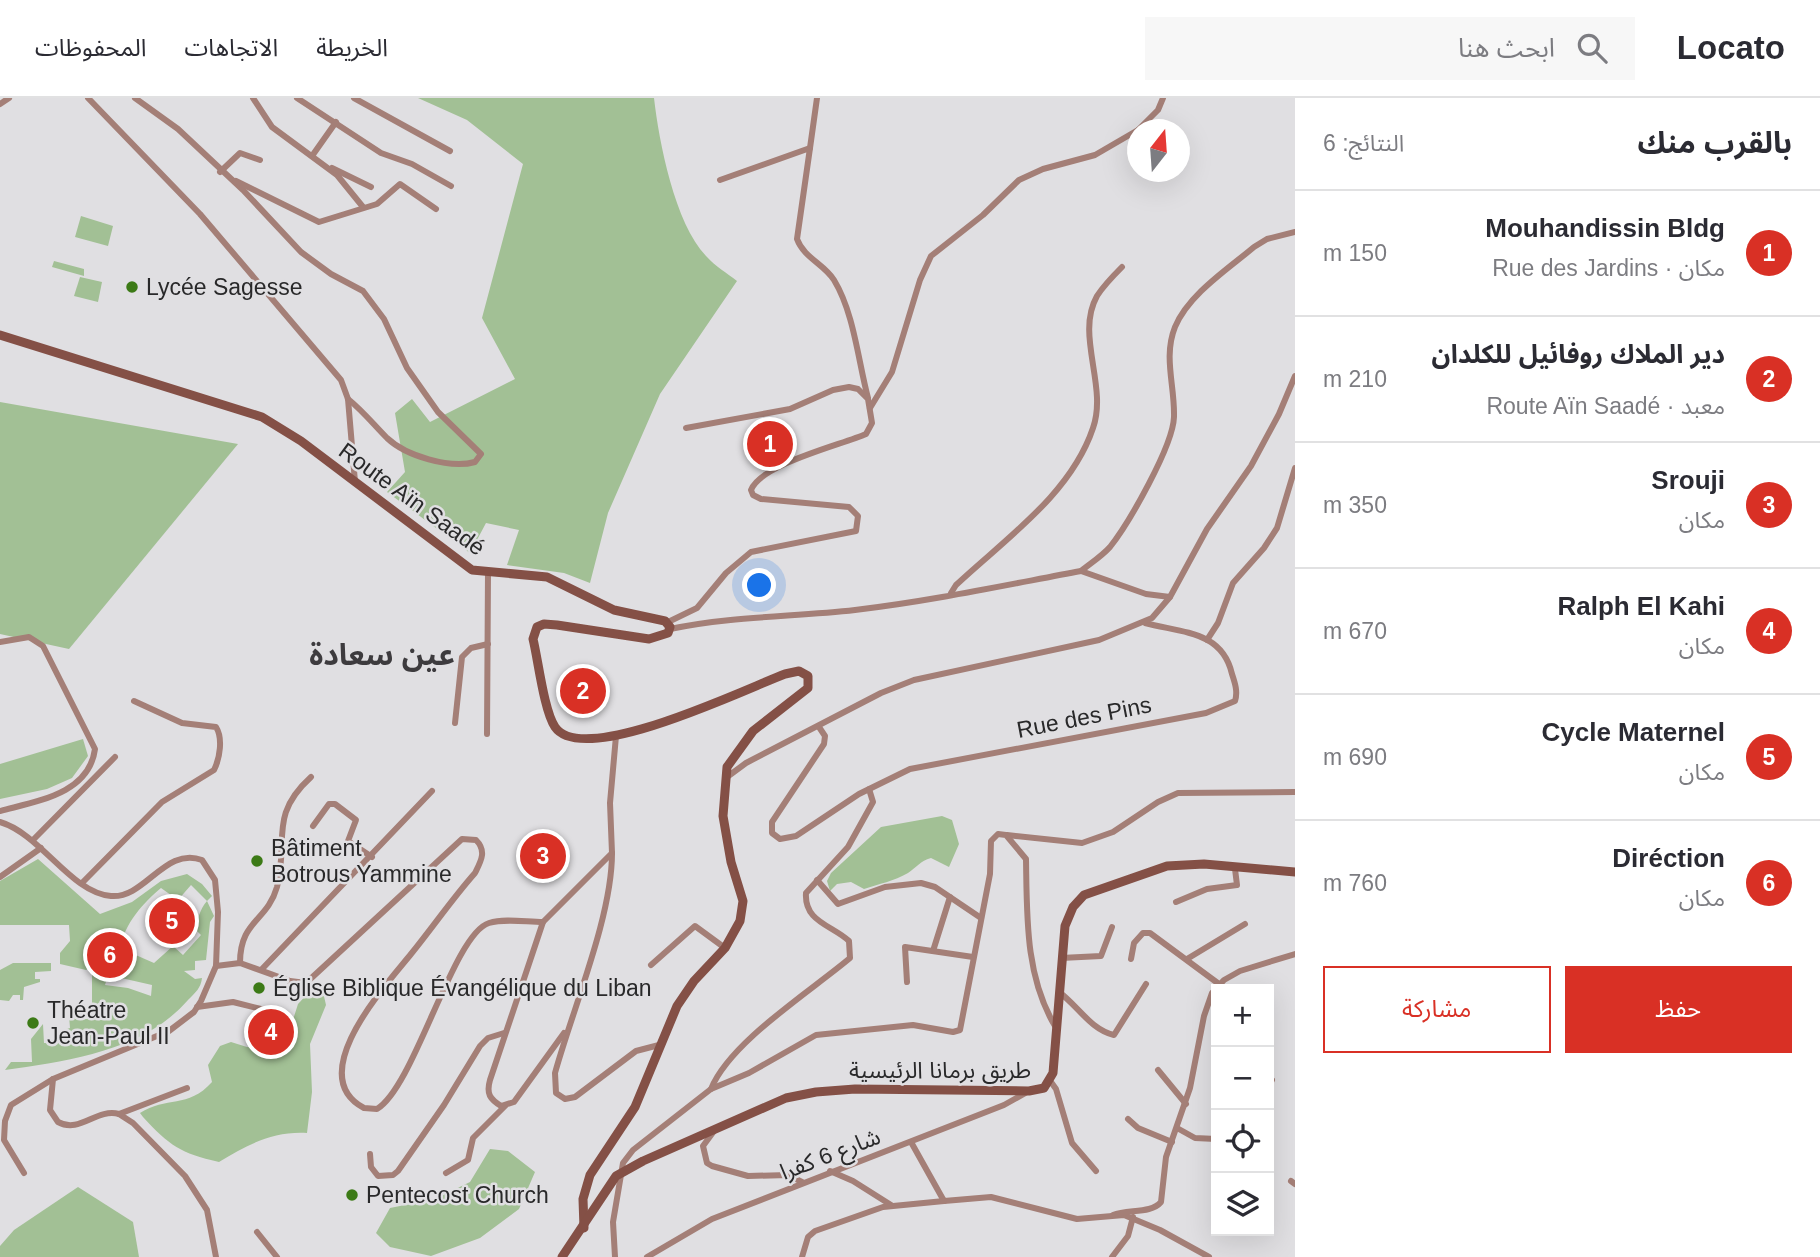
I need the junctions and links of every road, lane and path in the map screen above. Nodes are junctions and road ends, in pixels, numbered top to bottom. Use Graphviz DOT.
graph roads {
  1 [pos="9,98"];
  2 [pos="88,98"];
  3 [pos="135,98"];
  4 [pos="253,98"];
  5 [pos="297,98"];
  6 [pos="354,98"];
  7 [pos="817,98"];
  8 [pos="1163,98"];
  9 [pos="0,104"];
  10 [pos="1149,119"];
  11 [pos="336,122"];
  12 [pos="1127,136"];
  13 [pos="810,148"];
  14 [pos="450,151"];
  15 [pos="312,156"];
  16 [pos="260,160"];
  17 [pos="321,162"];
  18 [pos="222,173"];
  19 [pos="720,180"];
  20 [pos="451,186"];
  21 [pos="371,187"];
  22 [pos="362,207"];
  23 [pos="436,209"];
  24 [pos="1295,232"];
  25 [pos="1122,267"];
  26 [pos="0,335"];
  27 [pos="1295,376"];
  28 [pos="348,399"];
  29 [pos="868,400"];
  30 [pos="870,408"];
  31 [pos="686,428"];
  32 [pos="1295,468"];
  33 [pos="355,482"];
  34 [pos="1081,571"];
  35 [pos="488,573"];
  36 [pos="951,593"];
  37 [pos="1156,596"];
  38 [pos="1170,597"];
  39 [pos="1164,606"];
  40 [pos="1145,623"];
  41 [pos="668,626"];
  42 [pos="1207,640"];
  43 [pos="0,642"];
  44 [pos="488,643"];
  45 [pos="134,701"];
  46 [pos="455,723"];
  47 [pos="820,727"];
  48 [pos="487,734"];
  49 [pos="616,736"];
  50 [pos="115,757"];
  51 [pos="311,777"];
  52 [pos="723,785"];
  53 [pos="869,789"];
  54 [pos="432,791"];
  55 [pos="1295,792"];
  56 [pos="0,811"];
  57 [pos="0,822"];
  58 [pos="313,826"];
  59 [pos="1006,835"];
  60 [pos="33,840"];
  61 [pos="41,848"];
  62 [pos="612,853"];
  63 [pos="372,857"];
  64 [pos="1235,869"];
  65 [pos="1295,872"];
  66 [pos="0,877"];
  67 [pos="817,880"];
  68 [pos="82,883"];
  69 [pos="950,897"];
  70 [pos="1176,902"];
  71 [pos="981,918"];
  72 [pos="543,922"];
  73 [pos="1245,924"];
  74 [pos="1112,927"];
  75 [pos="725,948"];
  76 [pos="933,951"];
  77 [pos="1295,954"];
  78 [pos="973,957"];
  79 [pos="1061,958"];
  80 [pos="1131,959"];
  81 [pos="1187,959"];
  82 [pos="240,963"];
  83 [pos="651,965"];
  84 [pos="216,966"];
  85 [pos="262,969"];
  86 [pos="907,982"];
  87 [pos="1146,984"];
  88 [pos="1219,984"];
  89 [pos="1058,990"];
  90 [pos="1211,1001"];
  91 [pos="197,1007"];
  92 [pos="265,1010"];
  93 [pos="1055,1026"];
  94 [pos="568,1028"];
  95 [pos="504,1033"];
  96 [pos="659,1045"];
  97 [pos="1158,1070"];
  98 [pos="53,1079"];
  99 [pos="1051,1082"];
  100 [pos="187,1088"];
  101 [pos="711,1088"];
  102 [pos="1030,1091"];
  103 [pos="1186,1104"];
  104 [pos="505,1106"];
  105 [pos="119,1114"];
  106 [pos="1128,1119"];
  107 [pos="1177,1128"];
  108 [pos="715,1130"];
  109 [pos="1211,1139"];
  110 [pos="911,1142"];
  111 [pos="1172,1142"];
  112 [pos="370,1154"];
  113 [pos="831,1171"];
  114 [pos="1096,1171"];
  115 [pos="24,1173"];
  116 [pos="446,1173"];
  117 [pos="620,1174"];
  118 [pos="802,1182"];
  119 [pos="944,1201"];
  120 [pos="891,1205"];
  121 [pos="1113,1215"];
  122 [pos="1133,1217"];
  123 [pos="584,1228"];
  124 [pos="257,1232"];
  125 [pos="216,1257"];
  126 [pos="276,1257"];
  127 [pos="562,1257"];
  128 [pos="615,1257"];
  129 [pos="647,1257"];
  130 [pos="802,1257"];
  131 [pos="1112,1257"];
  132 [pos="1209,1257"];
  1 -- 9 [label="street"];
  2 -- 28 [label="street"];
  3 -- 18 [label="street"];
  4 -- 15 [label="street"];
  5 -- 11 [label="street"];
  6 -- 14 [label="street"];
  7 -- 13 [label="street"];
  8 -- 10 [label="street"];
  11 -- 15 [label="street"];
  11 -- 20 [label="street"];
  12 -- 30 [label="street"];
  13 -- 19 [label="street"];
  13 -- 29 [label="street"];
  15 -- 17 [label="street"];
  16 -- 18 [label="street"];
  17 -- 21 [label="street"];
  17 -- 22 [label="street"];
  18 -- 22 [label="street"];
  18 -- 28 [label="street"];
  22 -- 23 [label="street"];
  24 -- 34 [label="street"];
  25 -- 36 [label="street"];
  26 -- 33 [label="street, Route Aïn Saadé"];
  27 -- 38 [label="street"];
  28 -- 33 [label="street"];
  29 -- 30 [label="street"];
  29 -- 31 [label="street"];
  30 -- 41 [label="street"];
  32 -- 42 [label="street"];
  33 -- 35 [label="street, Route Aïn Saadé"];
  34 -- 36 [label="street"];
  34 -- 37 [label="street"];
  35 -- 41 [label="street, Route Aïn Saadé"];
  35 -- 44 [label="street"];
  36 -- 41 [label="street"];
  37 -- 38 [label="street"];
  37 -- 39 [label="street"];
  38 -- 39 [label="street"];
  39 -- 40 [label="street"];
  40 -- 42 [label="street"];
  40 -- 47 [label="street"];
  41 -- 49 [label="street"];
  42 -- 53 [label="street, Rue des Pins"];
  43 -- 56 [label="street"];
  44 -- 46 [label="street"];
  44 -- 48 [label="street"];
  45 -- 68 [label="street"];
  47 -- 52 [label="street"];
  47 -- 53 [label="street"];
  49 -- 52 [label="street"];
  49 -- 62 [label="street"];
  50 -- 60 [label="street"];
  51 -- 82 [label="street"];
  52 -- 75 [label="street"];
  53 -- 67 [label="street"];
  54 -- 63 [label="street"];
  55 -- 59 [label="street"];
  57 -- 60 [label="street"];
  58 -- 63 [label="street"];
  59 -- 71 [label="street"];
  59 -- 93 [label="street"];
  60 -- 61 [label="street"];
  61 -- 66 [label="street"];
  61 -- 68 [label="street"];
  62 -- 72 [label="street"];
  62 -- 94 [label="street"];
  63 -- 85 [label="street"];
  64 -- 65 [label="street, طريق برمانا الرئيسية"];
  64 -- 70 [label="street"];
  64 -- 79 [label="street, طريق برمانا الرئيسية"];
  67 -- 69 [label="street"];
  67 -- 101 [label="street"];
  68 -- 84 [label="street"];
  69 -- 71 [label="street"];
  69 -- 76 [label="street"];
  71 -- 78 [label="street"];
  72 -- 85 [label="street"];
  72 -- 95 [label="street"];
  73 -- 81 [label="street"];
  74 -- 79 [label="street"];
  75 -- 83 [label="street"];
  75 -- 96 [label="street"];
  76 -- 78 [label="street"];
  76 -- 86 [label="street"];
  77 -- 88 [label="street"];
  78 -- 101 [label="street"];
  79 -- 89 [label="street, طريق برمانا الرئيسية"];
  80 -- 81 [label="street"];
  81 -- 88 [label="street"];
  82 -- 84 [label="street"];
  82 -- 85 [label="street"];
  84 -- 91 [label="street"];
  87 -- 89 [label="street"];
  89 -- 93 [label="street, طريق برمانا الرئيسية"];
  90 -- 103 [label="street"];
  91 -- 92 [label="street"];
  91 -- 98 [label="street"];
  93 -- 99 [label="street, طريق برمانا الرئيسية"];
  94 -- 96 [label="street"];
  94 -- 104 [label="street"];
  95 -- 104 [label="street"];
  95 -- 112 [label="street"];
  96 -- 123 [label="street"];
  97 -- 103 [label="street"];
  98 -- 105 [label="street"];
  98 -- 115 [label="street"];
  99 -- 102 [label="street, طريق برمانا الرئيسية"];
  99 -- 114 [label="street"];
  100 -- 105 [label="street"];
  101 -- 117 [label="street"];
  102 -- 108 [label="street, طريق برمانا الرئيسية"];
  102 -- 110 [label="street, شارع 6 كفرا"];
  103 -- 107 [label="street"];
  104 -- 116 [label="street"];
  105 -- 125 [label="street"];
  106 -- 111 [label="street"];
  107 -- 109 [label="street"];
  107 -- 111 [label="street"];
  108 -- 117 [label="street, طريق برمانا الرئيسية"];
  108 -- 118 [label="street"];
  110 -- 113 [label="street, شارع 6 كفرا"];
  110 -- 119 [label="street"];
  111 -- 121 [label="street"];
  113 -- 118 [label="street, شارع 6 كفرا"];
  113 -- 120 [label="street"];
  117 -- 123 [label="street, طريق برمانا الرئيسية"];
  117 -- 128 [label="street"];
  118 -- 129 [label="street, شارع 6 كفرا"];
  119 -- 120 [label="street"];
  119 -- 121 [label="street"];
  120 -- 130 [label="street"];
  121 -- 122 [label="street"];
  122 -- 131 [label="street"];
  122 -- 132 [label="street"];
  123 -- 127 [label="street, طريق برمانا الرئيسية"];
  124 -- 126 [label="street"];
}
